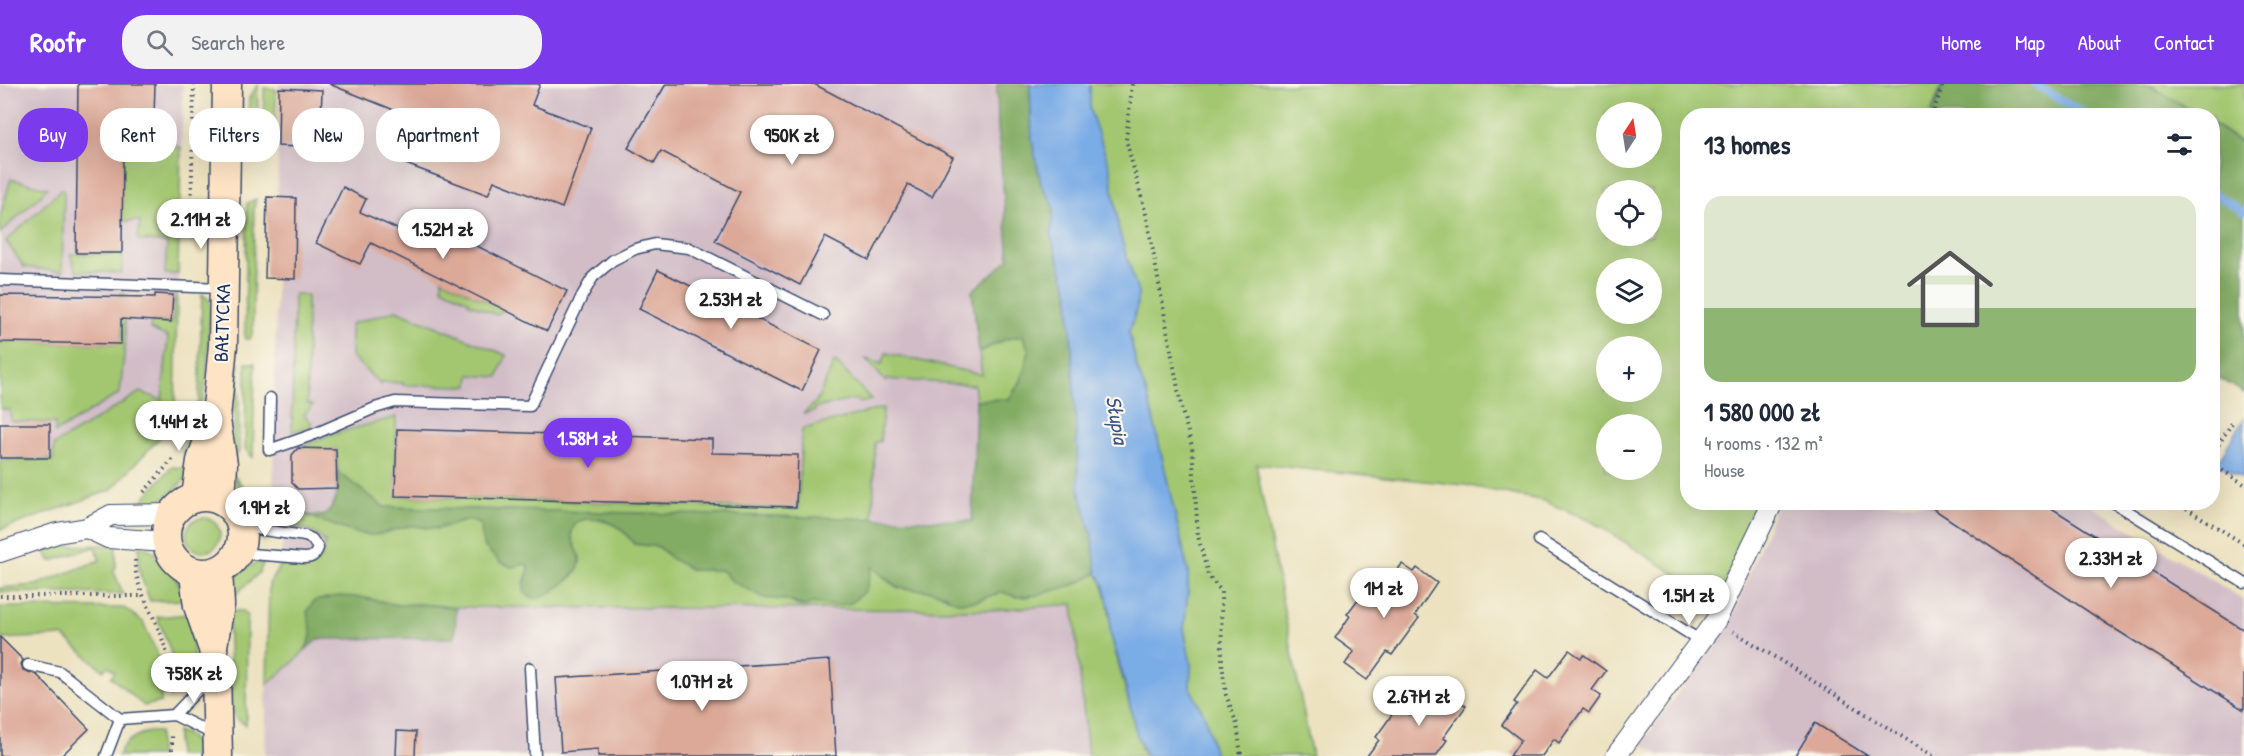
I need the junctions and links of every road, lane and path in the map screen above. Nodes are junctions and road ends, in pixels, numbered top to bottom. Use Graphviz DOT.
graph roads {
  1 [pos="194,84"];
  2 [pos="226,84"];
  3 [pos="1132,84"];
  4 [pos="1943,84"];
  5 [pos="1935,108"];
  6 [pos="198,237"];
  7 [pos="0,280"];
  8 [pos="225,288"];
  9 [pos="823,315"];
  10 [pos="270,398"];
  11 [pos="2232,423"];
  12 [pos="2220,442"];
  13 [pos="177,452"];
  14 [pos="2220,469"];
  15 [pos="2244,484"];
  16 [pos="140,496"];
  17 [pos="209,499"];
  18 [pos="1769,510"];
  19 [pos="2126,510"];
  20 [pos="2191,510"];
  21 [pos="171,514"];
  22 [pos="87,528"];
  23 [pos="1539,540"];
  24 [pos="166,542"];
  25 [pos="2244,544"];
  26 [pos="0,552"];
  27 [pos="135,554"];
  28 [pos="223,556"];
  29 [pos="2244,583"];
  30 [pos="0,596"];
  31 [pos="143,596"];
  32 [pos="1716,620"];
  33 [pos="1701,641"];
  34 [pos="214,660"];
  35 [pos="28,665"];
  36 [pos="530,668"];
  37 [pos="171,698"];
  38 [pos="174,715"];
  39 [pos="120,719"];
  40 [pos="172,732"];
  41 [pos="218,746"];
  42 [pos="106,756"];
  43 [pos="172,756"];
  44 [pos="535,756"];
  45 [pos="1241,756"];
  46 [pos="1616,756"];
  47 [pos="1933,756"];
  1 -- 6 [label="path"];
  2 -- 8 [label="main road, BAŁTYCKA"];
  3 -- 45 [label="path"];
  4 -- 5 [label="path"];
  7 -- 8 [label="lane"];
  8 -- 17 [label="main road, BAŁTYCKA"];
  9 -- 10 [label="lane"];
  11 -- 12 [label="path"];
  13 -- 16 [label="path"];
  14 -- 15 [label="path"];
  17 -- 21 [label="main road"];
  17 -- 28 [label="main road"];
  18 -- 32 [label="street"];
  19 -- 29 [label="lane"];
  20 -- 25 [label="path"];
  21 -- 22 [label="street"];
  21 -- 24 [label="main road"];
  22 -- 24 [label="street"];
  22 -- 26 [label="street"];
  23 -- 33 [label="lane"];
  24 -- 28 [label="main road"];
  27 -- 31 [label="path"];
  28 -- 28 [label="lane"];
  28 -- 34 [label="main road"];
  30 -- 31 [label="path"];
  31 -- 37 [label="path"];
  32 -- 33 [label="street"];
  32 -- 47 [label="path"];
  33 -- 46 [label="street"];
  34 -- 38 [label="lane"];
  34 -- 41 [label="main road"];
  35 -- 39 [label="lane"];
  36 -- 44 [label="lane"];
  38 -- 39 [label="lane"];
  38 -- 41 [label="lane"];
  39 -- 42 [label="lane"];
  40 -- 43 [label="path"];
}
